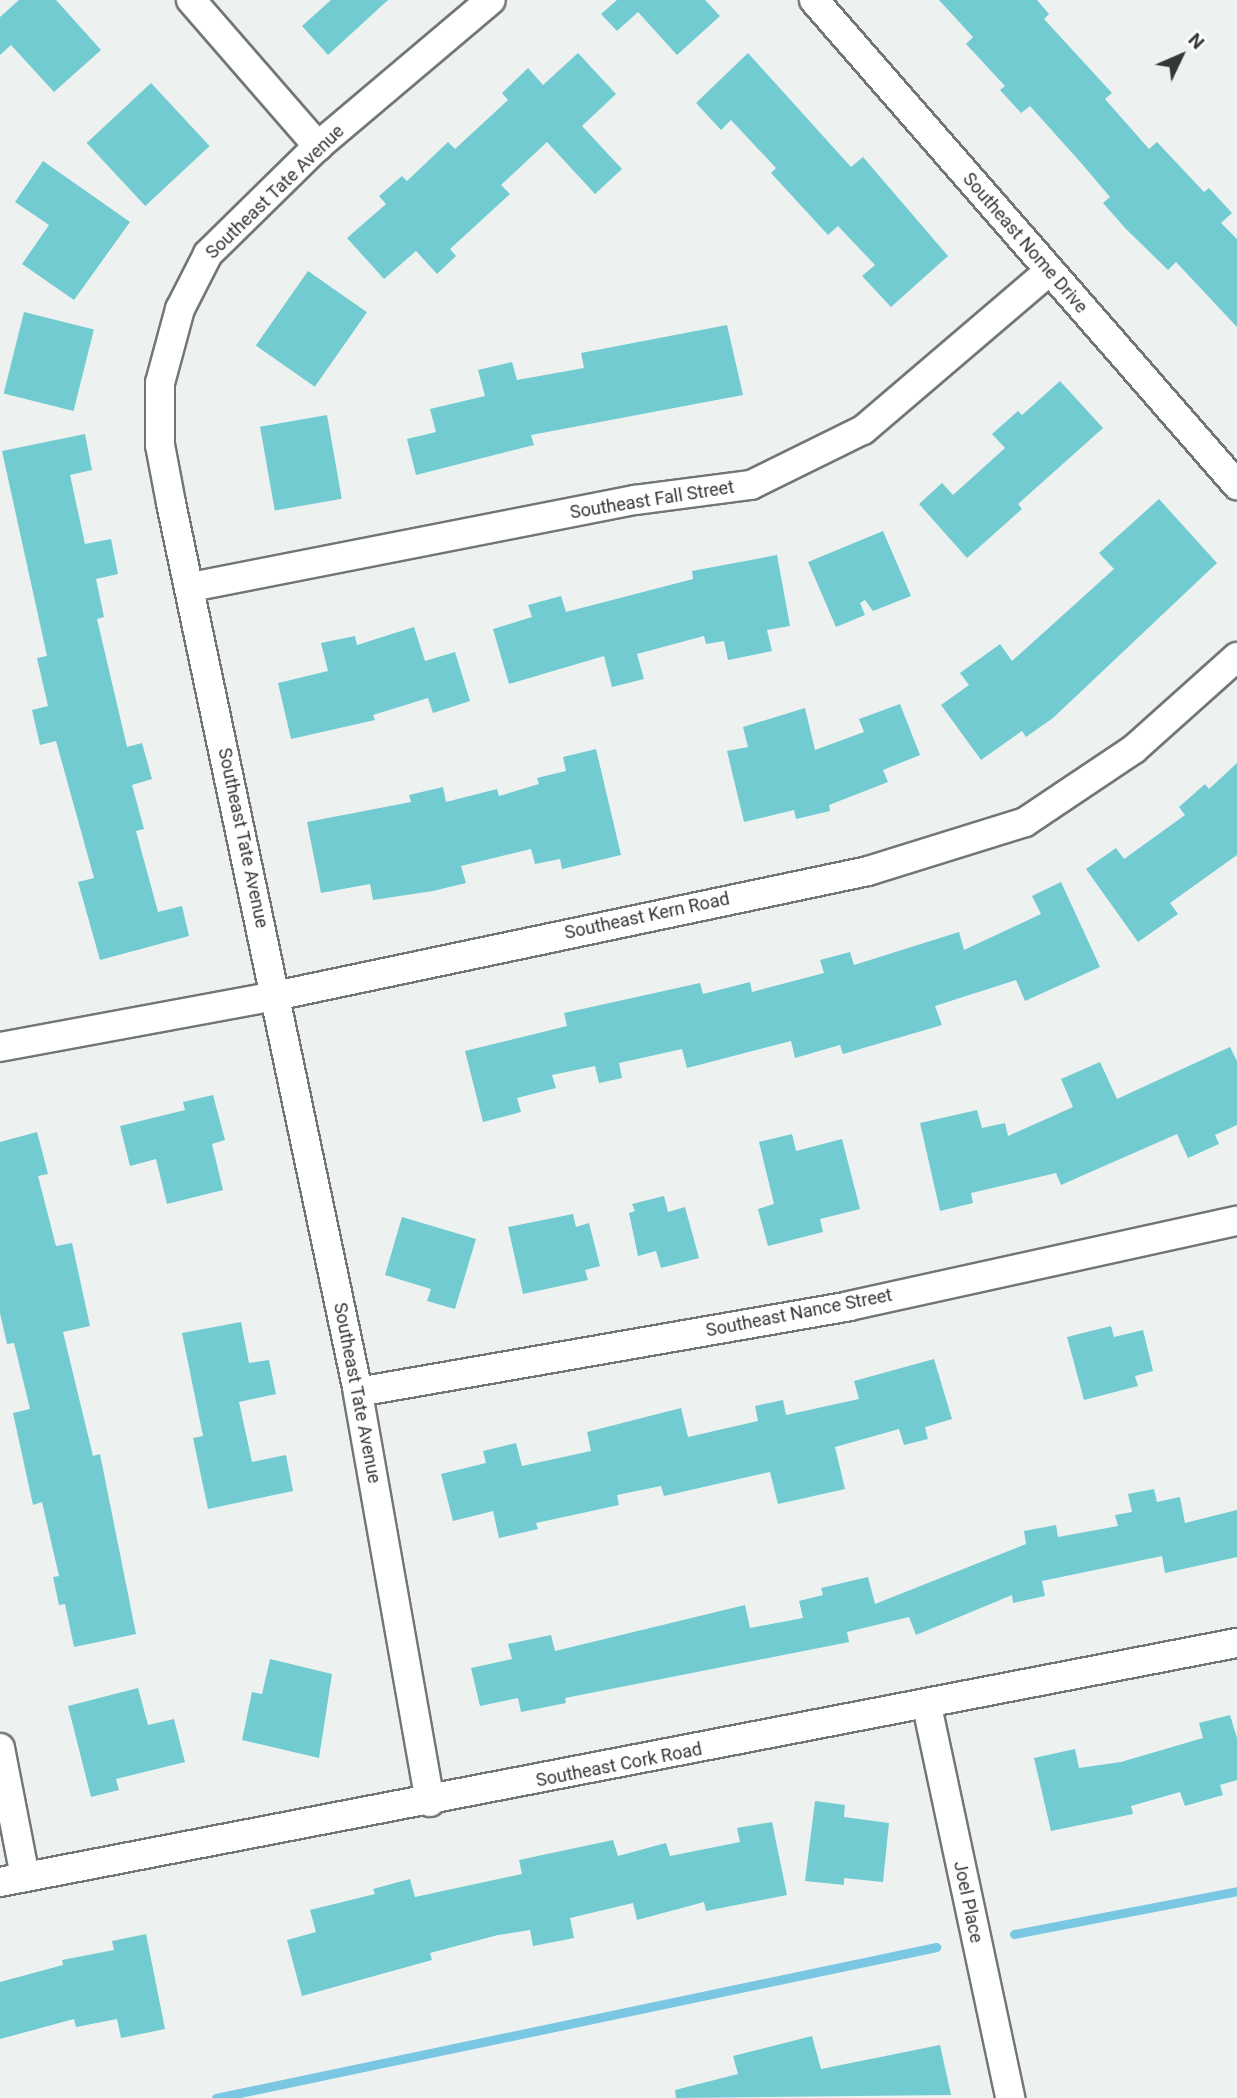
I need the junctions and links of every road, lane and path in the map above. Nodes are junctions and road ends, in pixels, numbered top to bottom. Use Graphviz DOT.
graph roads {
  1 [pos="191,0"];
  2 [pos="491,0"];
  3 [pos="814,0"];
  4 [pos="318,146"];
  5 [pos="1049,271"];
  6 [pos="1237,485"];
  7 [pos="191,587"];
  8 [pos="1237,657"];
  9 [pos="275,996"];
  10 [pos="0,1048"];
  11 [pos="1237,1221"];
  12 [pos="358,1392"];
  13 [pos="1237,1643"];
  14 [pos="927,1706"];
  15 [pos="0,1748"];
  16 [pos="430,1802"];
  17 [pos="12,1880"];
  18 [pos="1010,2098"];
  1 -- 4 [label="street"];
  2 -- 4 [label="street, Southeast Tate Avenue"];
  3 -- 5 [label="street, Southeast Nome Drive"];
  4 -- 7 [label="street, Southeast Tate Avenue"];
  5 -- 6 [label="street, Southeast Nome Drive"];
  5 -- 7 [label="street, Southeast Fall Street"];
  7 -- 9 [label="street, Southeast Tate Avenue"];
  8 -- 9 [label="street, Southeast Kern Road"];
  9 -- 10 [label="street, Southeast Kern Road"];
  9 -- 12 [label="street, Southeast Tate Avenue"];
  11 -- 12 [label="street, Southeast Nance Street"];
  12 -- 16 [label="street, Southeast Tate Avenue"];
  13 -- 14 [label="street, Southeast Cork Road"];
  14 -- 16 [label="street, Southeast Cork Road"];
  14 -- 18 [label="street, Joel Place"];
  15 -- 17 [label="street"];
  16 -- 17 [label="street, Southeast Cork Road"];
}
